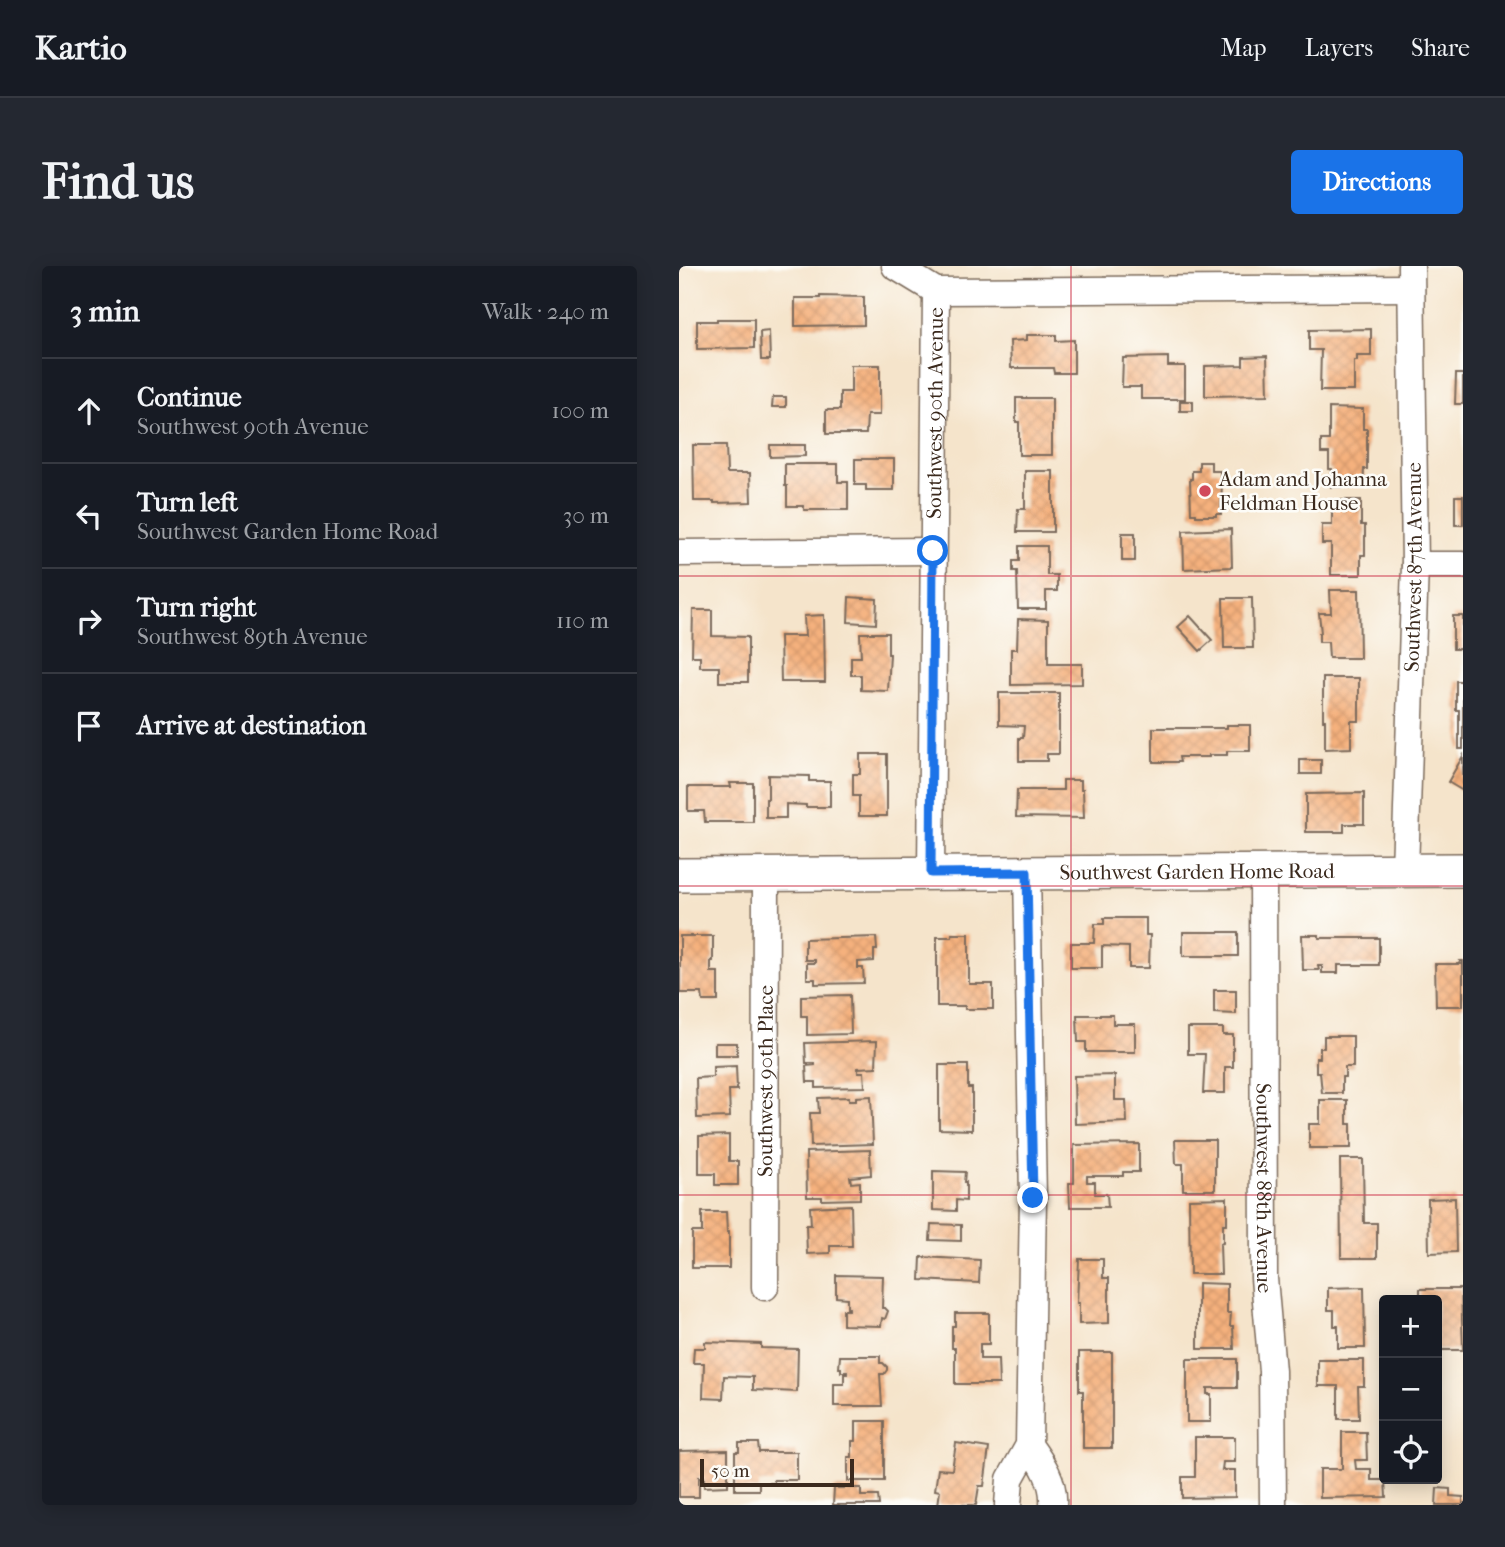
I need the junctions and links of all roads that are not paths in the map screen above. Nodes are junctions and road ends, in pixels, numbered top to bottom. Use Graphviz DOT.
graph roads {
  1 [pos="895,266"];
  2 [pos="1411,277"];
  3 [pos="936,291"];
  4 [pos="933,551"];
  5 [pos="679,553"];
  6 [pos="1415,565"];
  7 [pos="1463,565"];
  8 [pos="1405,870"];
  9 [pos="1463,870"];
  10 [pos="1263,871"];
  11 [pos="1027,872"];
  12 [pos="931,873"];
  13 [pos="767,874"];
  14 [pos="679,875"];
  15 [pos="765,1287"];
  16 [pos="1029,1444"];
  17 [pos="1008,1505"];
  18 [pos="1053,1505"];
  19 [pos="1273,1505"];
  1 -- 3 [label="street"];
  2 -- 3 [label="street"];
  2 -- 6 [label="street, Southwest 87th Avenue"];
  3 -- 4 [label="street, Southwest 90th Avenue"];
  4 -- 5 [label="street"];
  4 -- 12 [label="street, Southwest 90th Avenue"];
  6 -- 7 [label="street"];
  6 -- 8 [label="street, Southwest 87th Avenue"];
  8 -- 9 [label="main road, Southwest Garden Home Road"];
  8 -- 10 [label="main road, Southwest Garden Home Road"];
  10 -- 11 [label="main road, Southwest Garden Home Road"];
  10 -- 19 [label="street, Southwest 88th Avenue"];
  11 -- 12 [label="main road, Southwest Garden Home Road"];
  11 -- 16 [label="street"];
  12 -- 13 [label="main road, Southwest Garden Home Road"];
  13 -- 14 [label="main road, Southwest Garden Home Road"];
  13 -- 15 [label="street, Southwest 90th Place"];
  16 -- 17 [label="street"];
  16 -- 18 [label="street"];
}
